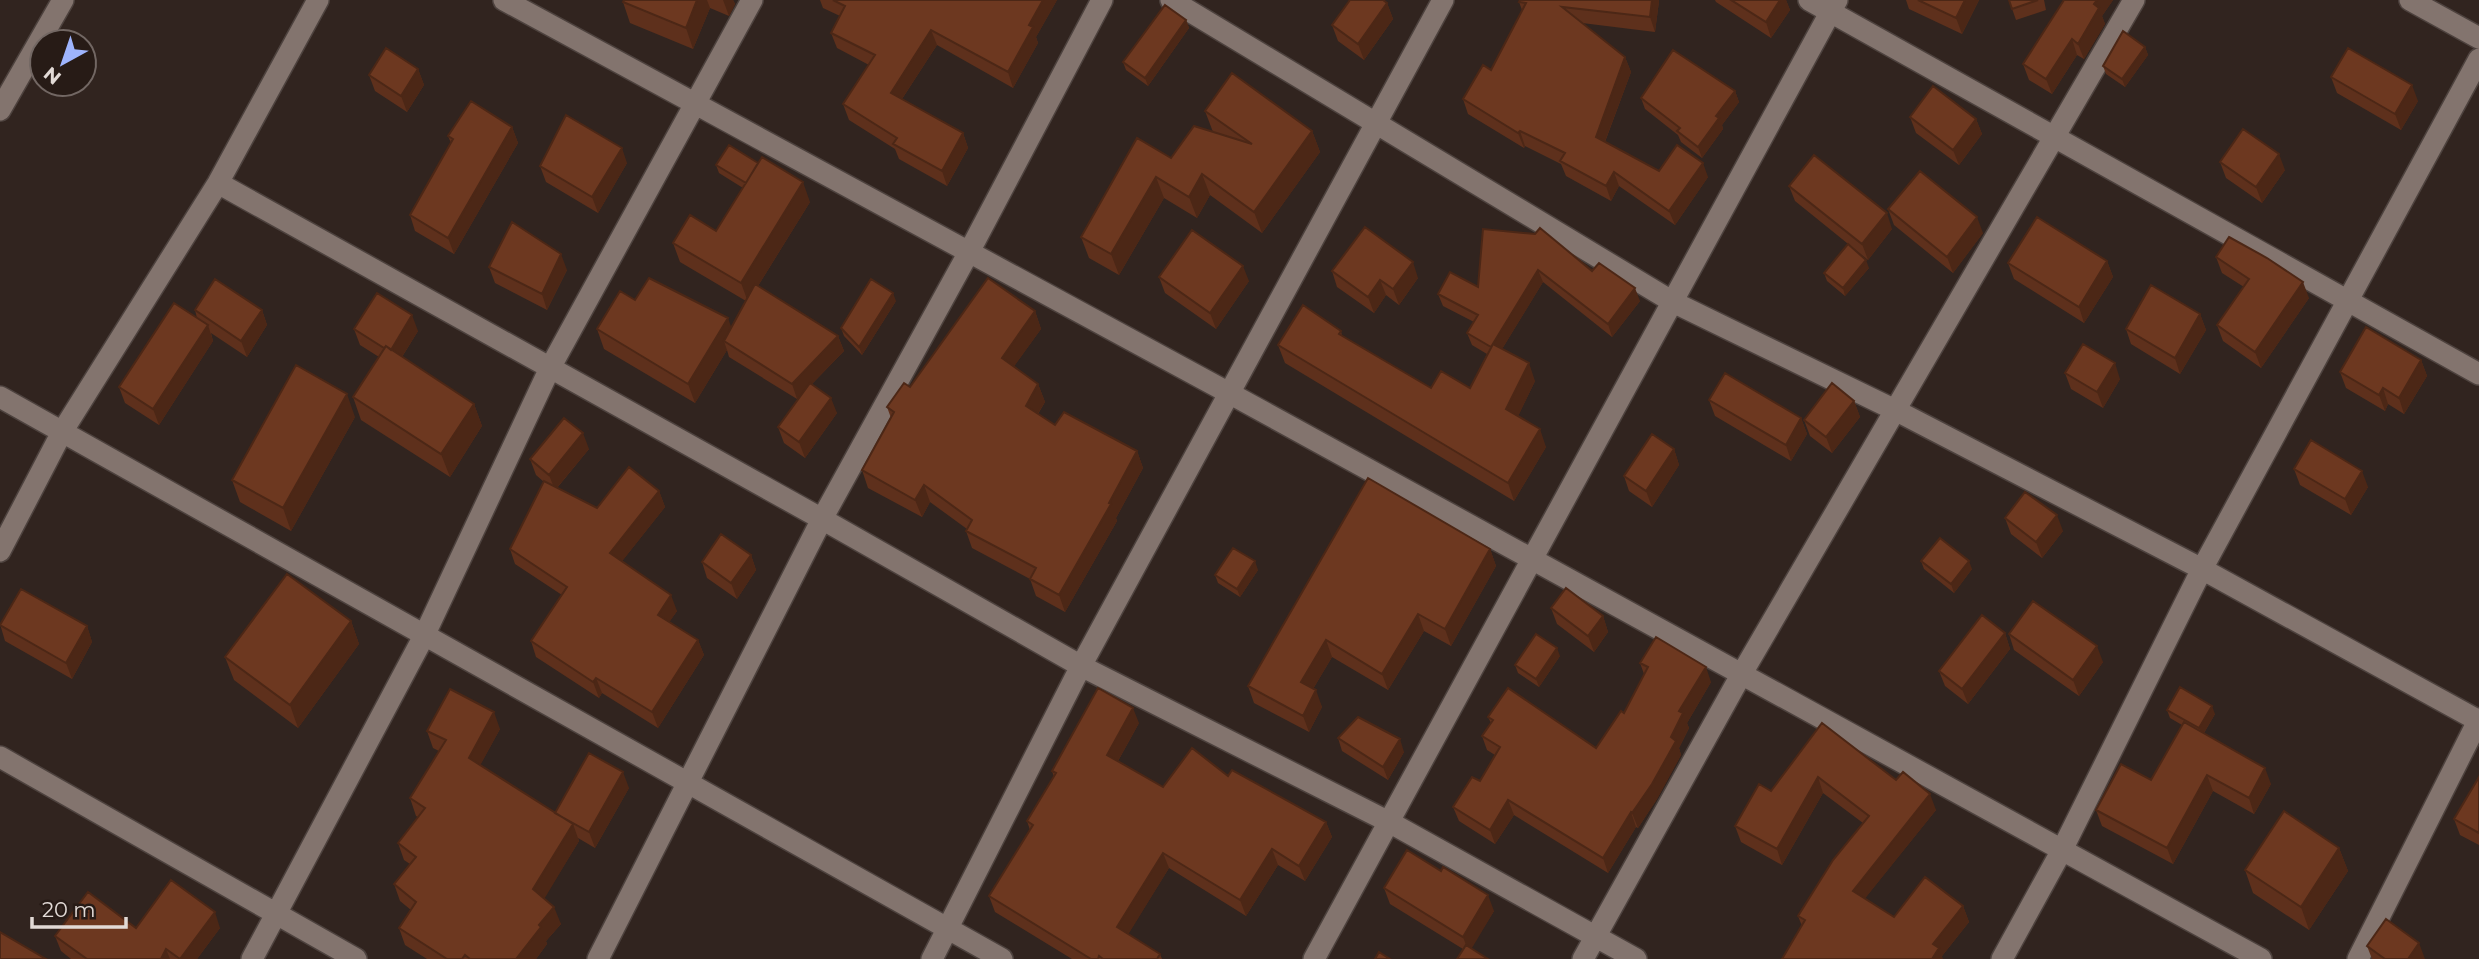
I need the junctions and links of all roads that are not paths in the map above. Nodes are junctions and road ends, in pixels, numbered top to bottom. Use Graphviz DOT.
graph roads {
  1 [pos="63,0"];
  2 [pos="318,0"];
  3 [pos="503,0"];
  4 [pos="752,0"];
  5 [pos="1102,0"];
  6 [pos="1171,0"];
  7 [pos="1443,0"];
  8 [pos="1809,0"];
  9 [pos="2134,0"];
  10 [pos="2410,0"];
  11 [pos="1834,6"];
  12 [pos="2479,38"];
  13 [pos="2479,59"];
  14 [pos="695,104"];
  15 [pos="0,110"];
  16 [pos="1376,122"];
  17 [pos="2053,136"];
  18 [pos="218,183"];
  19 [pos="970,252"];
  20 [pos="2347,301"];
  21 [pos="1673,302"];
  22 [pos="550,369"];
  23 [pos="2479,374"];
  24 [pos="1229,393"];
  25 [pos="0,397"];
  26 [pos="1895,410"];
  27 [pos="62,432"];
  28 [pos="822,519"];
  29 [pos="0,551"];
  30 [pos="1533,561"];
  31 [pos="2202,569"];
  32 [pos="424,636"];
  33 [pos="1081,666"];
  34 [pos="1741,675"];
  35 [pos="2479,720"];
  36 [pos="0,757"];
  37 [pos="689,783"];
  38 [pos="1389,822"];
  39 [pos="2062,850"];
  40 [pos="276,914"];
  41 [pos="948,929"];
  42 [pos="1595,937"];
  43 [pos="252,959"];
  44 [pos="356,959"];
  45 [pos="598,959"];
  46 [pos="932,959"];
  47 [pos="1002,959"];
  48 [pos="1314,959"];
  49 [pos="1583,959"];
  50 [pos="1636,959"];
  51 [pos="2002,959"];
  52 [pos="2262,959"];
  53 [pos="2358,959"];
  1 -- 15 [label="street"];
  2 -- 18 [label="street"];
  3 -- 14 [label="street"];
  4 -- 14 [label="street"];
  5 -- 19 [label="street"];
  6 -- 16 [label="street"];
  7 -- 16 [label="street"];
  8 -- 11 [label="street"];
  9 -- 17 [label="street"];
  10 -- 12 [label="street"];
  11 -- 17 [label="street"];
  11 -- 21 [label="street"];
  13 -- 20 [label="street"];
  14 -- 19 [label="street"];
  14 -- 22 [label="street"];
  16 -- 21 [label="street"];
  16 -- 24 [label="street"];
  17 -- 20 [label="street"];
  17 -- 26 [label="street"];
  18 -- 22 [label="street"];
  18 -- 27 [label="street"];
  19 -- 24 [label="street"];
  19 -- 28 [label="street"];
  20 -- 23 [label="street"];
  20 -- 31 [label="street"];
  21 -- 26 [label="street"];
  21 -- 30 [label="street"];
  22 -- 28 [label="street"];
  22 -- 32 [label="street"];
  24 -- 30 [label="street"];
  24 -- 33 [label="street"];
  25 -- 27 [label="street"];
  26 -- 31 [label="street"];
  26 -- 34 [label="street"];
  27 -- 29 [label="street"];
  27 -- 32 [label="street"];
  28 -- 33 [label="street"];
  28 -- 37 [label="street"];
  30 -- 34 [label="street"];
  30 -- 38 [label="street"];
  31 -- 35 [label="street"];
  31 -- 39 [label="street"];
  32 -- 37 [label="street"];
  32 -- 40 [label="street"];
  33 -- 38 [label="street"];
  33 -- 41 [label="street"];
  34 -- 39 [label="street"];
  34 -- 42 [label="street"];
  35 -- 53 [label="street"];
  36 -- 40 [label="street"];
  37 -- 41 [label="street"];
  37 -- 45 [label="street"];
  38 -- 42 [label="street"];
  38 -- 48 [label="street"];
  39 -- 51 [label="street"];
  39 -- 52 [label="street"];
  40 -- 43 [label="street"];
  40 -- 44 [label="street"];
  41 -- 46 [label="street"];
  41 -- 47 [label="street"];
  42 -- 49 [label="street"];
  42 -- 50 [label="street"];
}
